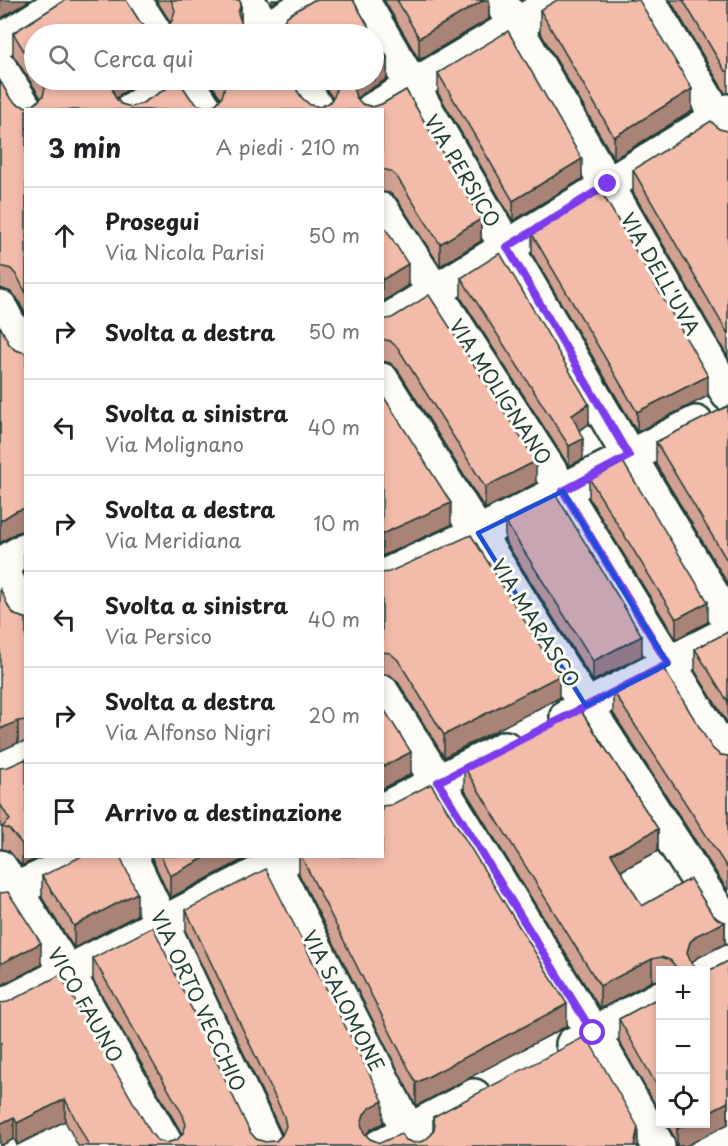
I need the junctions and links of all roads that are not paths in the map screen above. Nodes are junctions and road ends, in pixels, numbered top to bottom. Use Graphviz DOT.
graph roads {
  1 [pos="65,0"];
  2 [pos="134,0"];
  3 [pos="247,0"];
  4 [pos="315,0"];
  5 [pos="362,0"];
  6 [pos="558,0"];
  7 [pos="648,0"];
  8 [pos="507,13"];
  9 [pos="27,24"];
  10 [pos="150,24"];
  11 [pos="259,24"];
  12 [pos="278,24"];
  13 [pos="376,24"];
  14 [pos="24,26"];
  15 [pos="384,38"];
  16 [pos="0,41"];
  17 [pos="0,68"];
  18 [pos="412,86"];
  19 [pos="164,90"];
  20 [pos="193,90"];
  21 [pos="305,90"];
  22 [pos="25,108"];
  23 [pos="134,108"];
  24 [pos="205,108"];
  25 [pos="317,108"];
  26 [pos="375,108"];
  27 [pos="724,121"];
  28 [pos="608,184"];
  29 [pos="384,213"];
  30 [pos="507,247"];
  31 [pos="435,291"];
  32 [pos="0,307"];
  33 [pos="384,323"];
  34 [pos="24,353"];
  35 [pos="384,383"];
  36 [pos="728,394"];
  37 [pos="728,407"];
  38 [pos="629,456"];
  39 [pos="563,491"];
  40 [pos="478,532"];
  41 [pos="24,550"];
  42 [pos="0,565"];
  43 [pos="384,577"];
  44 [pos="24,618"];
  45 [pos="728,620"];
  46 [pos="728,633"];
  47 [pos="668,664"];
  48 [pos="384,695"];
  49 [pos="586,706"];
  50 [pos="728,760"];
  51 [pos="438,782"];
  52 [pos="384,809"];
  53 [pos="80,858"];
  54 [pos="131,858"];
  55 [pos="278,860"];
  56 [pos="5,884"];
  57 [pos="161,923"];
  58 [pos="728,926"];
  59 [pos="68,973"];
  60 [pos="656,1000"];
  61 [pos="0,1007"];
  62 [pos="593,1033"];
  63 [pos="542,1060"];
  64 [pos="501,1082"];
  65 [pos="412,1138"];
  66 [pos="166,1146"];
  67 [pos="267,1146"];
  68 [pos="380,1146"];
  69 [pos="658,1146"];
  1 -- 9 [label="street"];
  2 -- 10 [label="street"];
  3 -- 11 [label="street"];
  4 -- 12 [label="street"];
  5 -- 13 [label="street, VIA PERSICO"];
  6 -- 8 [label="street"];
  7 -- 27 [label="street"];
  8 -- 18 [label="street"];
  8 -- 28 [label="street, VIA DELL'UVA"];
  14 -- 16 [label="street"];
  15 -- 18 [label="street, VIA PERSICO"];
  17 -- 22 [label="street"];
  18 -- 26 [label="street"];
  18 -- 30 [label="street, VIA PERSICO"];
  19 -- 23 [label="street"];
  20 -- 24 [label="street"];
  21 -- 25 [label="street"];
  27 -- 28 [label="street"];
  28 -- 30 [label="street"];
  28 -- 36 [label="street, VIA DELL'UVA"];
  29 -- 31 [label="street, VIA MOLIGNANO"];
  30 -- 31 [label="street"];
  30 -- 38 [label="street, VIA PERSICO"];
  31 -- 33 [label="street"];
  31 -- 39 [label="street, VIA MOLIGNANO"];
  32 -- 34 [label="street"];
  35 -- 40 [label="street, VIA MARASCO"];
  37 -- 38 [label="street"];
  38 -- 39 [label="street"];
  38 -- 45 [label="street, VIA PERSICO"];
  39 -- 40 [label="street"];
  39 -- 47 [label="street, VIA MOLIGNANO"];
  40 -- 43 [label="street"];
  40 -- 49 [label="street, VIA MARASCO"];
  41 -- 42 [label="street"];
  42 -- 44 [label="street"];
  46 -- 47 [label="street"];
  47 -- 49 [label="street"];
  47 -- 50 [label="street, VIA MOLIGNANO"];
  48 -- 51 [label="street"];
  49 -- 51 [label="street"];
  49 -- 58 [label="street, VIA MARASCO"];
  51 -- 52 [label="street"];
  51 -- 62 [label="street"];
  53 -- 56 [label="street"];
  54 -- 57 [label="street, VIA ORTO VECCHIO"];
  55 -- 57 [label="street"];
  55 -- 65 [label="street, VIA SALOMONE"];
  56 -- 59 [label="street, VICO FAUNO"];
  57 -- 59 [label="street"];
  57 -- 67 [label="street, VIA ORTO VECCHIO"];
  59 -- 61 [label="street"];
  59 -- 66 [label="street, VICO FAUNO"];
  60 -- 62 [label="street"];
  62 -- 63 [label="street"];
  62 -- 69 [label="street"];
  64 -- 65 [label="street"];
  65 -- 68 [label="street"];
}
